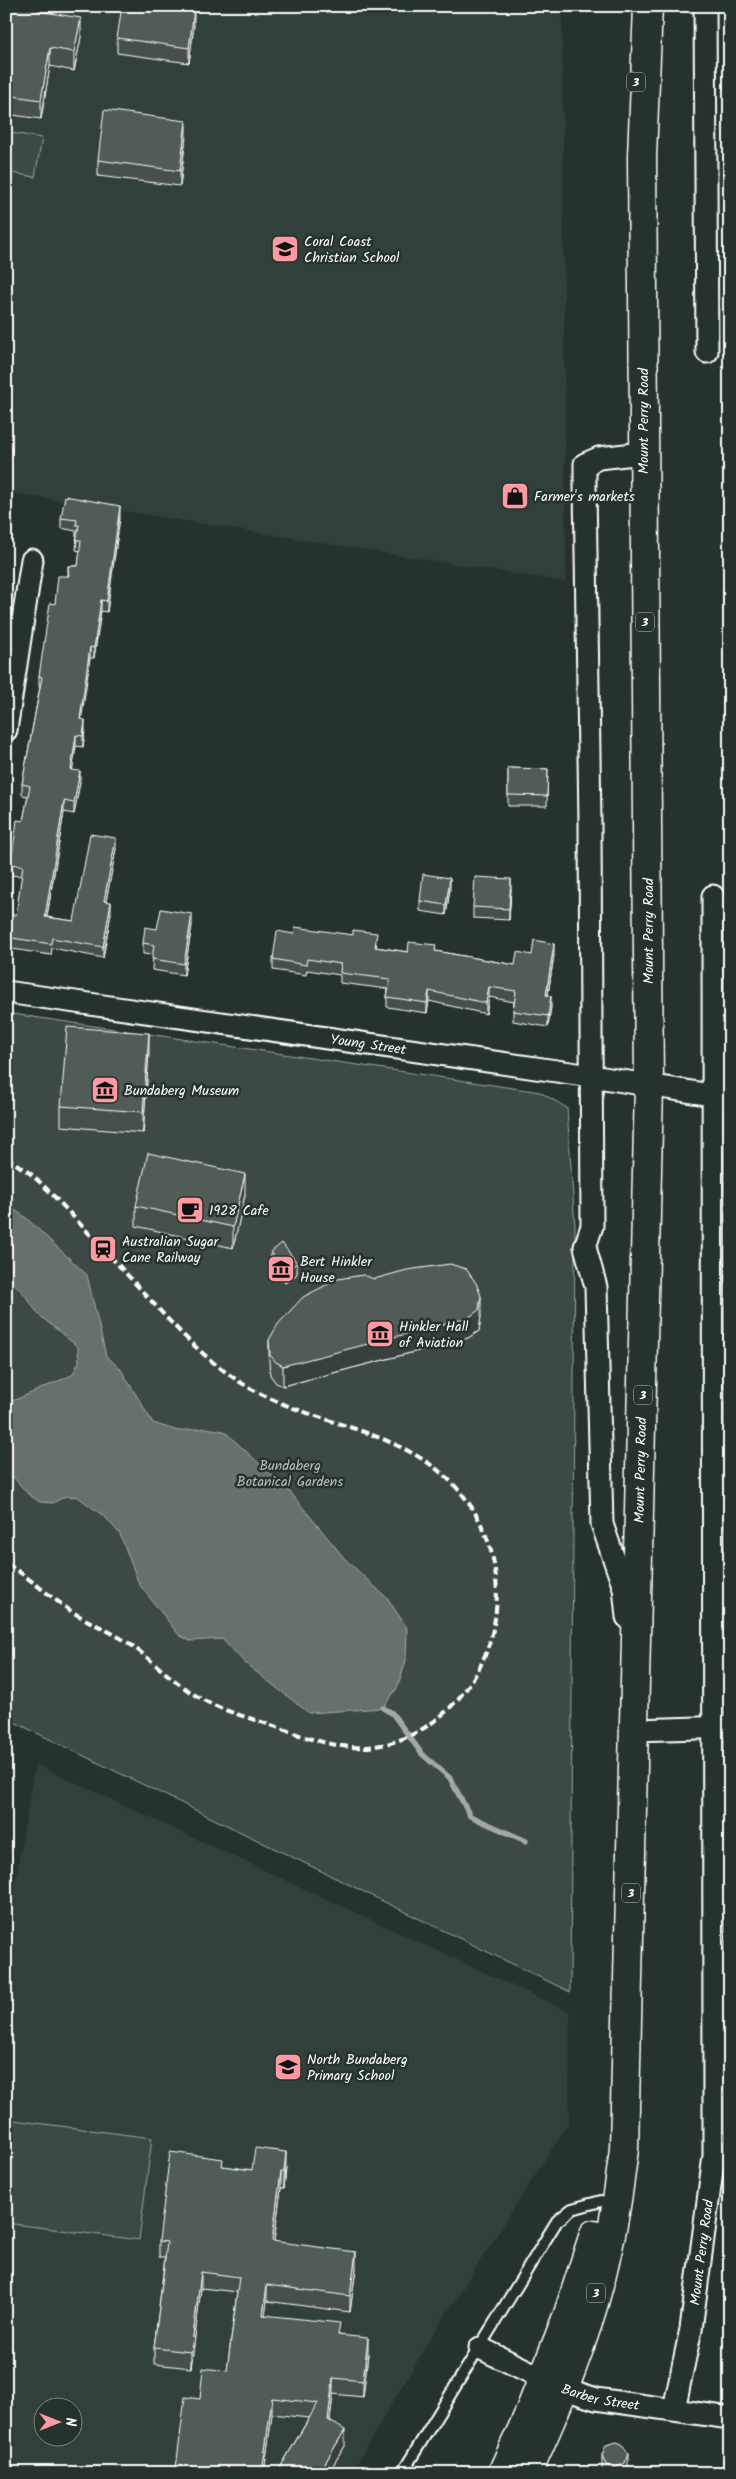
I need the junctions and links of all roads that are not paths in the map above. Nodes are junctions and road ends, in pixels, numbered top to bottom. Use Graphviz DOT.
graph roads {
  1 [pos="630,6"];
  2 [pos="648,6"];
  3 [pos="705,6"];
  4 [pos="642,157"];
  5 [pos="707,352"];
  6 [pos="643,453"];
  7 [pos="34,554"];
  8 [pos="6,730"];
  9 [pos="712,896"];
  10 [pos="6,992"];
  11 [pos="591,1076"];
  12 [pos="649,1086"];
  13 [pos="722,1097"];
  14 [pos="635,1717"];
  15 [pos="721,1727"];
  16 [pos="626,2082"];
  17 [pos="601,2202"];
  18 [pos="480,2348"];
  19 [pos="553,2384"];
  20 [pos="674,2409"];
  21 [pos="730,2418"];
  22 [pos="402,2473"];
  23 [pos="502,2473"];
  24 [pos="527,2473"];
  1 -- 4 [label="main road, 3"];
  2 -- 4 [label="main road, 3"];
  3 -- 5 [label="street"];
  4 -- 6 [label="main road, Mount Perry Road / 3"];
  6 -- 11 [label="street, Mount Perry Road"];
  6 -- 12 [label="main road, Mount Perry Road / 3"];
  7 -- 8 [label="street"];
  9 -- 13 [label="street, Mount Perry Road"];
  10 -- 11 [label="street, Young Street"];
  11 -- 12 [label="street, Young Street"];
  11 -- 14 [label="street, Mount Perry Road"];
  12 -- 13 [label="street, Young Street"];
  12 -- 14 [label="main road, Mount Perry Road / 3"];
  13 -- 15 [label="street, Mount Perry Road"];
  14 -- 15 [label="street"];
  14 -- 16 [label="main road, Mount Perry Road / 3"];
  15 -- 20 [label="street, Mount Perry Road"];
  16 -- 17 [label="main road, Mount Perry Road / 3"];
  16 -- 19 [label="main road, Mount Perry Road / 3"];
  17 -- 18 [label="lane"];
  17 -- 19 [label="main road, Mount Perry Road / 3"];
  18 -- 19 [label="street, Barber Street"];
  18 -- 22 [label="lane"];
  19 -- 20 [label="street, Barber Street"];
  19 -- 23 [label="main road, Mount Perry Road / 3"];
  19 -- 24 [label="main road, Mount Perry Road / 3"];
  20 -- 21 [label="street, Barber Street"];
}
